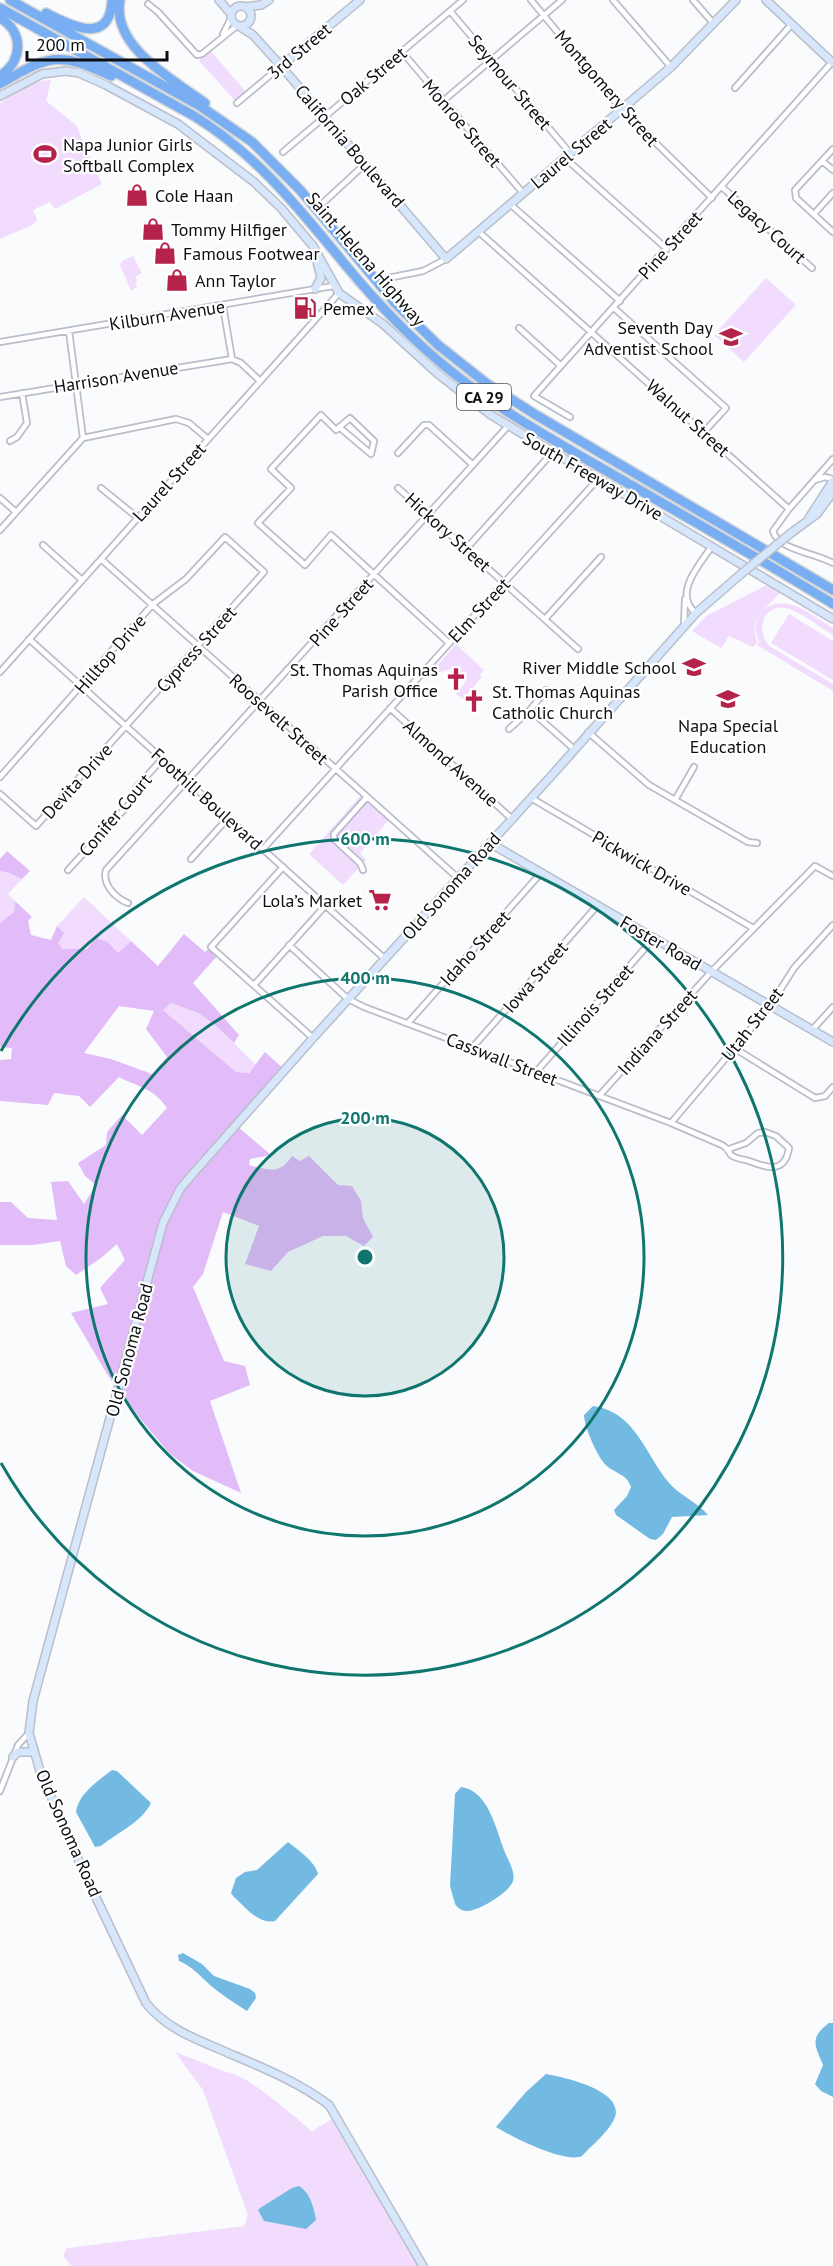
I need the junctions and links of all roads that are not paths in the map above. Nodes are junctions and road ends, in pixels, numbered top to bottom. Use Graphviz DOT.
graph roads {
  1 [pos="10,0"];
  2 [pos="19,0"];
  3 [pos="112,0"];
  4 [pos="120,0"];
  5 [pos="125,0"];
  6 [pos="219,0"];
  7 [pos="236,0"];
  8 [pos="269,0"];
  9 [pos="360,0"];
  10 [pos="463,0"];
  11 [pos="531,0"];
  12 [pos="562,0"];
  13 [pos="613,0"];
  14 [pos="693,0"];
  15 [pos="736,0"];
  16 [pos="766,0"];
  17 [pos="148,4"];
  18 [pos="244,6"];
  19 [pos="0,8"];
  20 [pos="450,11"];
  21 [pos="544,15"];
  22 [pos="231,16"];
  23 [pos="0,18"];
  24 [pos="121,19"];
  25 [pos="250,20"];
  26 [pos="714,24"];
  27 [pos="239,25"];
  28 [pos="791,25"];
  29 [pos="253,34"];
  30 [pos="222,37"];
  31 [pos="402,52"];
  32 [pos="491,60"];
  33 [pos="833,62"];
  34 [pos="281,66"];
  35 [pos="671,67"];
  36 [pos="0,76"];
  37 [pos="0,84"];
  38 [pos="735,88"];
  39 [pos="0,96"];
  40 [pos="443,101"];
  41 [pos="237,103"];
  42 [pos="622,110"];
  43 [pos="194,116"];
  44 [pos="325,117"];
  45 [pos="833,149"];
  46 [pos="283,152"];
  47 [pos="568,155"];
  48 [pos="822,161"];
  49 [pos="365,164"];
  50 [pos="277,165"];
  51 [pos="833,171"];
  52 [pos="722,187"];
  53 [pos="523,193"];
  54 [pos="833,193"];
  55 [pos="712,198"];
  56 [pos="324,202"];
  57 [pos="510,204"];
  58 [pos="814,214"];
  59 [pos="833,231"];
  60 [pos="479,232"];
  61 [pos="313,246"];
  62 [pos="667,249"];
  63 [pos="446,259"];
  64 [pos="812,268"];
  65 [pos="388,278"];
  66 [pos="333,286"];
  67 [pos="315,290"];
  68 [pos="339,293"];
  69 [pos="620,301"];
  70 [pos="223,306"];
  71 [pos="614,308"];
  72 [pos="519,328"];
  73 [pos="69,331"];
  74 [pos="592,333"];
  75 [pos="0,342"];
  76 [pos="232,359"];
  77 [pos="561,366"];
  78 [pos="260,381"];
  79 [pos="77,383"];
  80 [pos="22,393"];
  81 [pos="0,397"];
  82 [pos="570,417"];
  83 [pos="508,426"];
  84 [pos="339,427"];
  85 [pos="704,432"];
  86 [pos="83,438"];
  87 [pos="208,439"];
  88 [pos="10,441"];
  89 [pos="398,453"];
  90 [pos="552,453"];
  91 [pos="833,459"];
  92 [pos="473,465"];
  93 [pos="598,479"];
  94 [pos="815,480"];
  95 [pos="833,480"];
  96 [pos="101,488"];
  97 [pos="398,488"];
  98 [pos="833,492"];
  99 [pos="0,498"];
  100 [pos="789,509"];
  101 [pos="16,512"];
  102 [pos="428,515"];
  103 [pos="138,518"];
  104 [pos="808,520"];
  105 [pos="0,530"];
  106 [pos="225,537"];
  107 [pos="43,545"];
  108 [pos="712,546"];
  109 [pos="466,549"];
  110 [pos="601,557"];
  111 [pos="101,559"];
  112 [pos="833,563"];
  113 [pos="375,574"];
  114 [pos="82,580"];
  115 [pos="504,583"];
  116 [pos="833,590"];
  117 [pos="685,597"];
  118 [pos="153,604"];
  119 [pos="833,604"];
  120 [pos="696,613"];
  121 [pos="833,618"];
  122 [pos="545,619"];
  123 [pos="684,626"];
  124 [pos="29,639"];
  125 [pos="449,643"];
  126 [pos="198,646"];
  127 [pos="578,649"];
  128 [pos="0,672"];
  129 [pos="82,686"];
  130 [pos="546,690"];
  131 [pos="260,701"];
  132 [pos="390,708"];
  133 [pos="530,710"];
  134 [pos="127,726"];
  135 [pos="509,729"];
  136 [pos="588,732"];
  137 [pos="574,749"];
  138 [pos="162,759"];
  139 [pos="694,767"];
  140 [pos="335,768"];
  141 [pos="0,777"];
  142 [pos="187,781"];
  143 [pos="0,794"];
  144 [pos="367,797"];
  145 [pos="531,798"];
  146 [pos="675,800"];
  147 [pos="228,818"];
  148 [pos="513,819"];
  149 [pos="490,843"];
  150 [pos="757,843"];
  151 [pos="263,849"];
  152 [pos="191,859"];
  153 [pos="283,867"];
  154 [pos="68,870"];
  155 [pos="363,870"];
  156 [pos="541,873"];
  157 [pos="833,876"];
  158 [pos="458,878"];
  159 [pos="128,903"];
  160 [pos="325,906"];
  161 [pos="597,906"];
  162 [pos="833,925"];
  163 [pos="753,928"];
  164 [pos="654,938"];
  165 [pos="290,945"];
  166 [pos="385,959"];
  167 [pos="711,972"];
  168 [pos="254,984"];
  169 [pos="348,999"];
  170 [pos="770,1006"];
  171 [pos="833,1007"];
  172 [pos="408,1023"];
  173 [pos="812,1030"];
  174 [pos="313,1038"];
  175 [pos="833,1042"];
  176 [pos="472,1048"];
  177 [pos="734,1048"];
  178 [pos="536,1072"];
  179 [pos="833,1087"];
  180 [pos="599,1096"];
  181 [pos="671,1123"];
  182 [pos="729,1149"];
  183 [pos="29,1732"];
  184 [pos="34,1752"];
  185 [pos="13,1757"];
  186 [pos="0,1791"];
  187 [pos="423,2266"];
  1 -- 50 [label="highway, Saint Helena Highway / CA 29"];
  2 -- 3 [label="highway"];
  4 -- 24 [label="highway"];
  5 -- 24 [label="highway"];
  6 -- 22 [label="main road"];
  7 -- 18 [label="main road"];
  8 -- 18 [label="main road"];
  9 -- 34 [label="main road, 3rd Street"];
  10 -- 20 [label="street, Oak Street"];
  11 -- 21 [label="street, Montgomery Street"];
  12 -- 21 [label="street"];
  13 -- 35 [label="street"];
  14 -- 26 [label="street"];
  15 -- 26 [label="main road, Laurel Street"];
  16 -- 28 [label="main road"];
  17 -- 30 [label="street"];
  18 -- 22 [label="main road"];
  18 -- 25 [label="main road"];
  19 -- 43 [label="highway, Saint Helena Highway / CA 29"];
  20 -- 31 [label="street, Oak Street"];
  20 -- 32 [label="street, Seymour Street"];
  21 -- 32 [label="street"];
  21 -- 42 [label="street, Montgomery Street"];
  22 -- 27 [label="main road"];
  22 -- 30 [label="street"];
  23 -- 36 [label="highway"];
  24 -- 50 [label="highway"];
  25 -- 27 [label="main road"];
  25 -- 29 [label="main road, California Boulevard"];
  26 -- 35 [label="main road, Laurel Street"];
  27 -- 29 [label="main road, California Boulevard"];
  27 -- 30 [label="street"];
  28 -- 33 [label="main road"];
  28 -- 38 [label="street"];
  29 -- 34 [label="main road, California Boulevard"];
  31 -- 40 [label="street, Monroe Street"];
  31 -- 44 [label="street, Oak Street"];
  32 -- 40 [label="street"];
  32 -- 47 [label="street, Seymour Street"];
  33 -- 52 [label="street, Pine Street"];
  34 -- 41 [label="street, 3rd Street"];
  34 -- 44 [label="main road, California Boulevard"];
  35 -- 42 [label="main road, Laurel Street"];
  37 -- 43 [label="highway"];
  39 -- 61 [label="main road, South Freeway Drive"];
  40 -- 53 [label="street, Monroe Street"];
  42 -- 47 [label="main road, Laurel Street"];
  42 -- 55 [label="street, Montgomery Street"];
  43 -- 119 [label="highway, Saint Helena Highway / CA 29"];
  44 -- 46 [label="street, Oak Street"];
  44 -- 49 [label="main road, California Boulevard"];
  45 -- 48 [label="street"];
  47 -- 53 [label="main road, Laurel Street"];
  47 -- 62 [label="street, Seymour Street"];
  48 -- 51 [label="street"];
  48 -- 58 [label="street"];
  49 -- 56 [label="street"];
  49 -- 63 [label="main road, California Boulevard"];
  50 -- 116 [label="highway, Saint Helena Highway / CA 29"];
  52 -- 55 [label="street, Pine Street"];
  52 -- 64 [label="street, Legacy Court"];
  53 -- 57 [label="main road, Laurel Street"];
  54 -- 58 [label="street"];
  55 -- 62 [label="street, Pine Street"];
  57 -- 60 [label="main road, Laurel Street"];
  57 -- 69 [label="street"];
  58 -- 59 [label="street"];
  60 -- 63 [label="main road, Laurel Street"];
  60 -- 74 [label="street, Walnut Street"];
  61 -- 66 [label="main road, South Freeway Drive"];
  61 -- 67 [label="main road"];
  62 -- 69 [label="street, Pine Street"];
  63 -- 65 [label="street, Laurel Street"];
  66 -- 67 [label="street, Kilburn Avenue"];
  66 -- 68 [label="main road, South Freeway Drive"];
  67 -- 70 [label="street, Kilburn Avenue"];
  68 -- 78 [label="street, Laurel Street"];
  68 -- 83 [label="main road, South Freeway Drive"];
  69 -- 71 [label="street, Pine Street"];
  70 -- 73 [label="street, Kilburn Avenue"];
  70 -- 76 [label="street"];
  71 -- 74 [label="street, Pine Street"];
  71 -- 85 [label="street"];
  72 -- 77 [label="street"];
  73 -- 75 [label="street, Kilburn Avenue"];
  73 -- 79 [label="street"];
  74 -- 77 [label="street, Pine Street"];
  74 -- 85 [label="street, Walnut Street"];
  76 -- 78 [label="street"];
  76 -- 79 [label="street, Harrison Avenue"];
  77 -- 82 [label="street, Pine Street"];
  78 -- 87 [label="street, Laurel Street"];
  79 -- 80 [label="street, Harrison Avenue"];
  79 -- 86 [label="street"];
  80 -- 81 [label="street, Harrison Avenue"];
  80 -- 88 [label="street"];
  83 -- 90 [label="main road, South Freeway Drive"];
  83 -- 92 [label="street, Pine Street"];
  84 -- 84 [label="street"];
  84 -- 113 [label="street"];
  85 -- 100 [label="street, Walnut Street"];
  86 -- 87 [label="street"];
  86 -- 101 [label="street"];
  87 -- 103 [label="street, Laurel Street"];
  89 -- 92 [label="street"];
  90 -- 93 [label="main road, South Freeway Drive"];
  90 -- 109 [label="street"];
  91 -- 94 [label="street"];
  92 -- 102 [label="street, Pine Street"];
  93 -- 108 [label="main road, South Freeway Drive"];
  93 -- 115 [label="street, Elm Street"];
  94 -- 95 [label="street, Old Sonoma Road"];
  94 -- 100 [label="street"];
  95 -- 104 [label="main road, Old Sonoma Road"];
  96 -- 103 [label="street"];
  97 -- 102 [label="street, Hickory Street"];
  98 -- 104 [label="main road, Old Sonoma Road"];
  99 -- 101 [label="street"];
  100 -- 112 [label="street"];
  101 -- 105 [label="street"];
  102 -- 109 [label="street, Hickory Street"];
  102 -- 113 [label="street, Pine Street"];
  103 -- 111 [label="street, Laurel Street"];
  104 -- 120 [label="main road, Old Sonoma Road, bridge"];
  106 -- 118 [label="street, Hilltop Drive"];
  106 -- 126 [label="street, Cypress Street"];
  107 -- 114 [label="street"];
  108 -- 117 [label="street"];
  108 -- 121 [label="main road, South Freeway Drive"];
  109 -- 115 [label="street, Hickory Street"];
  110 -- 122 [label="street"];
  111 -- 114 [label="street, Laurel Street"];
  111 -- 118 [label="street, Roosevelt Street"];
  113 -- 125 [label="street"];
  113 -- 131 [label="street, Pine Street"];
  114 -- 124 [label="street, Laurel Street"];
  115 -- 122 [label="street, Hickory Street"];
  115 -- 125 [label="street, Elm Street"];
  117 -- 120 [label="street"];
  117 -- 123 [label="street"];
  118 -- 126 [label="street, Roosevelt Street"];
  118 -- 129 [label="street, Hilltop Drive"];
  120 -- 123 [label="main road, Old Sonoma Road"];
  122 -- 127 [label="street, Hickory Street"];
  123 -- 136 [label="main road, Old Sonoma Road"];
  124 -- 128 [label="street, Laurel Street"];
  124 -- 129 [label="street, Foothill Boulevard"];
  125 -- 132 [label="street, Elm Street"];
  126 -- 131 [label="street, Roosevelt Street"];
  126 -- 134 [label="street, Cypress Street"];
  129 -- 134 [label="street, Foothill Boulevard"];
  129 -- 141 [label="street, Hilltop Drive"];
  130 -- 133 [label="street"];
  131 -- 140 [label="street, Roosevelt Street"];
  131 -- 142 [label="street, Pine Street"];
  132 -- 140 [label="street, Elm Street"];
  132 -- 148 [label="street, Almond Avenue"];
  133 -- 135 [label="street"];
  133 -- 137 [label="street"];
  134 -- 138 [label="street, Foothill Boulevard"];
  134 -- 143 [label="street, Devita Drive"];
  136 -- 137 [label="main road, Old Sonoma Road"];
  136 -- 146 [label="street"];
  137 -- 145 [label="main road, Old Sonoma Road"];
  138 -- 142 [label="street, Foothill Boulevard"];
  138 -- 154 [label="street, Conifer Court"];
  139 -- 146 [label="street"];
  140 -- 144 [label="street, Roosevelt Street"];
  140 -- 151 [label="street, Elm Street"];
  142 -- 147 [label="street, Foothill Boulevard"];
  142 -- 159 [label="street, Pine Street"];
  144 -- 155 [label="street"];
  144 -- 158 [label="street, Roosevelt Street"];
  145 -- 148 [label="main road, Old Sonoma Road"];
  145 -- 163 [label="street, Pickwick Drive"];
  146 -- 150 [label="street"];
  147 -- 151 [label="street, Foothill Boulevard"];
  147 -- 152 [label="street"];
  148 -- 149 [label="main road, Old Sonoma Road"];
  149 -- 156 [label="main road, Foster Road"];
  149 -- 158 [label="main road, Old Sonoma Road"];
  151 -- 153 [label="street, Foothill Boulevard"];
  153 -- 160 [label="street, Foothill Boulevard"];
  153 -- 168 [label="street"];
  156 -- 161 [label="main road, Foster Road"];
  156 -- 172 [label="street, Idaho Street"];
  157 -- 163 [label="street, Indiana Street"];
  158 -- 166 [label="main road, Old Sonoma Road"];
  160 -- 165 [label="street"];
  160 -- 166 [label="street, Foothill Boulevard"];
  161 -- 164 [label="main road, Foster Road"];
  161 -- 176 [label="street, Iowa Street"];
  162 -- 170 [label="street, Utah Street"];
  163 -- 167 [label="street, Indiana Street"];
  164 -- 167 [label="main road, Foster Road"];
  164 -- 178 [label="street, Illinois Street"];
  165 -- 168 [label="street"];
  165 -- 169 [label="street, Casswall Street"];
  166 -- 169 [label="main road, Old Sonoma Road"];
  167 -- 170 [label="main road, Foster Road"];
  167 -- 180 [label="street, Indiana Street"];
  168 -- 174 [label="street"];
  169 -- 172 [label="street, Casswall Street"];
  169 -- 174 [label="main road, Old Sonoma Road"];
  170 -- 173 [label="main road, Foster Road"];
  170 -- 177 [label="street, Utah Street"];
  171 -- 173 [label="street"];
  172 -- 176 [label="street, Casswall Street"];
  173 -- 175 [label="main road, Foster Road"];
  174 -- 183 [label="main road, Old Sonoma Road"];
  176 -- 178 [label="street, Casswall Street"];
  177 -- 179 [label="street"];
  177 -- 181 [label="street, Utah Street"];
  178 -- 180 [label="street, Casswall Street"];
  180 -- 181 [label="street, Casswall Street"];
  181 -- 182 [label="street, Casswall Street"];
  182 -- 182 [label="street, Casswall Street"];
  183 -- 184 [label="main road, Old Sonoma Road"];
  183 -- 185 [label="street"];
  184 -- 185 [label="main road"];
  184 -- 187 [label="main road, Old Sonoma Road"];
  185 -- 186 [label="street"];
}
